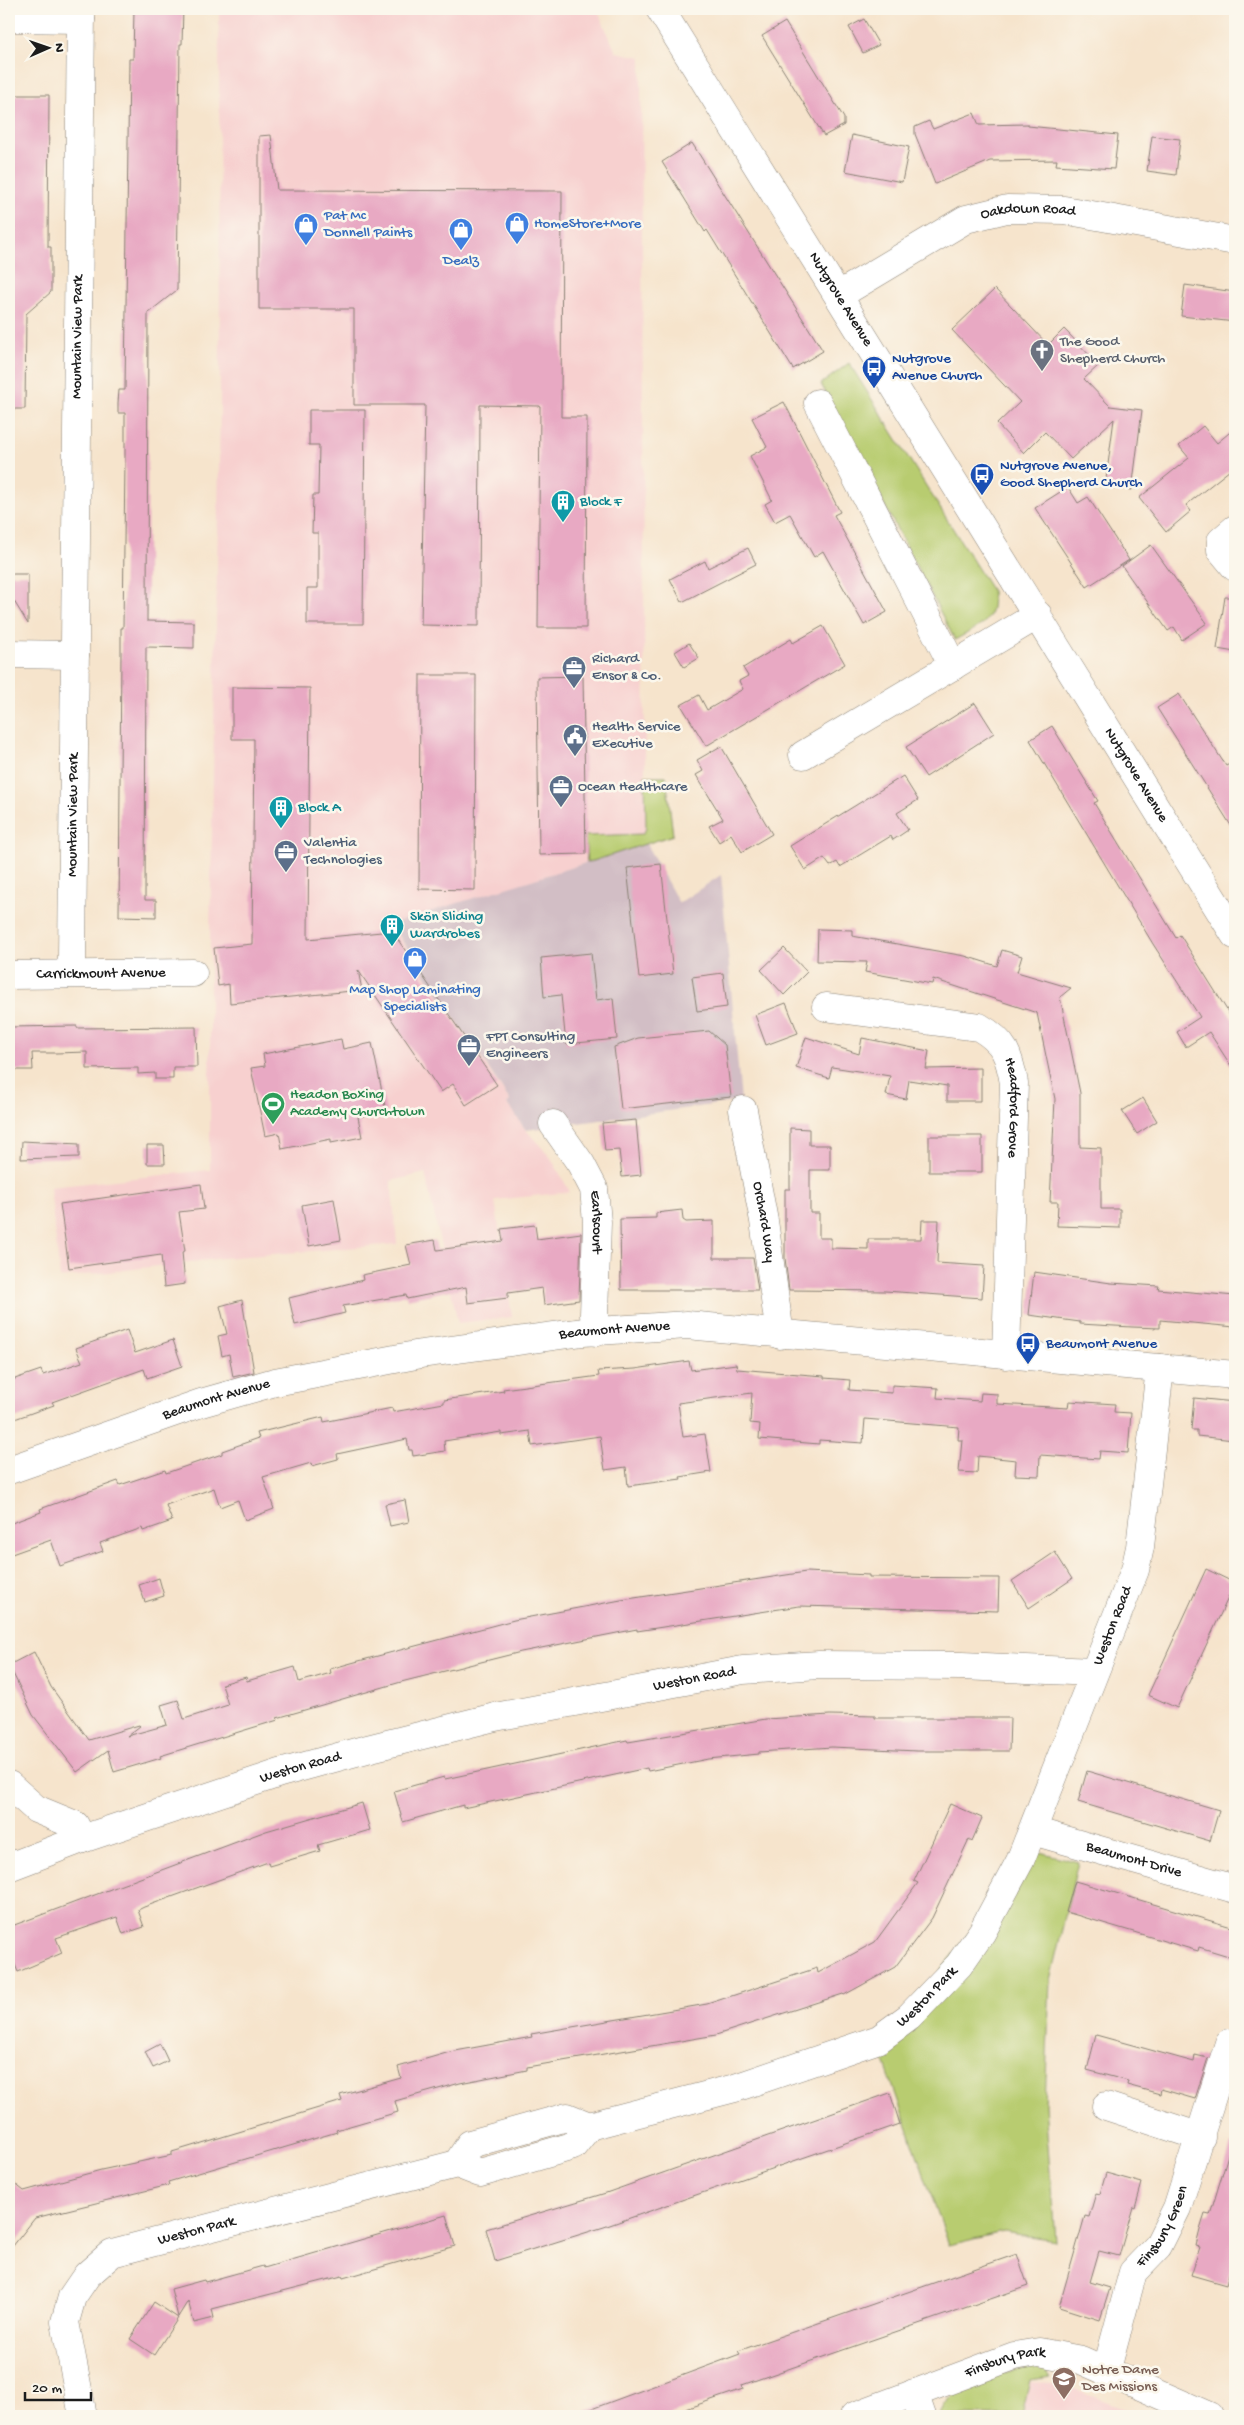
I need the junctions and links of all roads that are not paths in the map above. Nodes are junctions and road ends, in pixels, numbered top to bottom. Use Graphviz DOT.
graph roads {
  1 [pos="660,9"];
  2 [pos="81,14"];
  3 [pos="9,18"];
  4 [pos="1235,241"];
  5 [pos="839,295"];
  6 [pos="818,403"];
  7 [pos="1235,530"];
  8 [pos="1235,567"];
  9 [pos="1038,615"];
  10 [pos="9,654"];
  11 [pos="75,655"];
  12 [pos="953,666"];
  13 [pos="803,754"];
  14 [pos="1235,935"];
  15 [pos="193,973"];
  16 [pos="67,974"];
  17 [pos="9,975"];
  18 [pos="826,1007"];
  19 [pos="743,1110"];
  20 [pos="553,1124"];
  21 [pos="596,1332"];
  22 [pos="780,1335"];
  23 [pos="1006,1355"];
  24 [pos="1160,1368"];
  25 [pos="1235,1375"];
  26 [pos="9,1470"];
  27 [pos="1093,1672"];
  28 [pos="9,1785"];
  29 [pos="1033,1831"];
  30 [pos="82,1839"];
  31 [pos="9,1867"];
  32 [pos="1235,1889"];
  33 [pos="1229,2043"];
  34 [pos="1106,2106"];
  35 [pos="1200,2137"];
  36 [pos="1106,2372"];
  37 [pos="918,2405"];
  38 [pos="83,2416"];
  39 [pos="854,2416"];
  40 [pos="1209,2416"];
  1 -- 5 [label="street, Nutgrove Avenue"];
  2 -- 3 [label="street, Mountain View Park"];
  2 -- 11 [label="street, Mountain View Park"];
  4 -- 5 [label="street, Oakdown Road"];
  5 -- 9 [label="street, Nutgrove Avenue"];
  6 -- 12 [label="street"];
  7 -- 8 [label="street"];
  9 -- 12 [label="street"];
  9 -- 14 [label="street, Nutgrove Avenue"];
  10 -- 11 [label="street"];
  11 -- 16 [label="street, Mountain View Park"];
  12 -- 13 [label="street"];
  15 -- 16 [label="street, Carrickmount Avenue"];
  16 -- 17 [label="street, Carrickmount Avenue"];
  18 -- 23 [label="street, Headford Grove"];
  19 -- 22 [label="street, Orchard Way"];
  20 -- 21 [label="street, Earlscourt"];
  21 -- 22 [label="street, Beaumont Avenue"];
  21 -- 26 [label="street, Beaumont Avenue"];
  22 -- 23 [label="street, Beaumont Avenue"];
  23 -- 24 [label="street, Beaumont Avenue"];
  24 -- 25 [label="street, Beaumont Avenue"];
  24 -- 27 [label="street, Weston Road"];
  27 -- 29 [label="street, Weston Park"];
  27 -- 30 [label="street, Weston Road"];
  28 -- 30 [label="street"];
  29 -- 32 [label="street, Beaumont Drive"];
  29 -- 38 [label="street, Weston Park"];
  30 -- 31 [label="street, Weston Road"];
  33 -- 35 [label="street, Finsbury Green"];
  34 -- 35 [label="street"];
  35 -- 36 [label="street, Finsbury Green"];
  36 -- 37 [label="street, Finsbury Park"];
  36 -- 40 [label="street, Finsbury Park"];
  37 -- 39 [label="street, Finsbury Park"];
}
